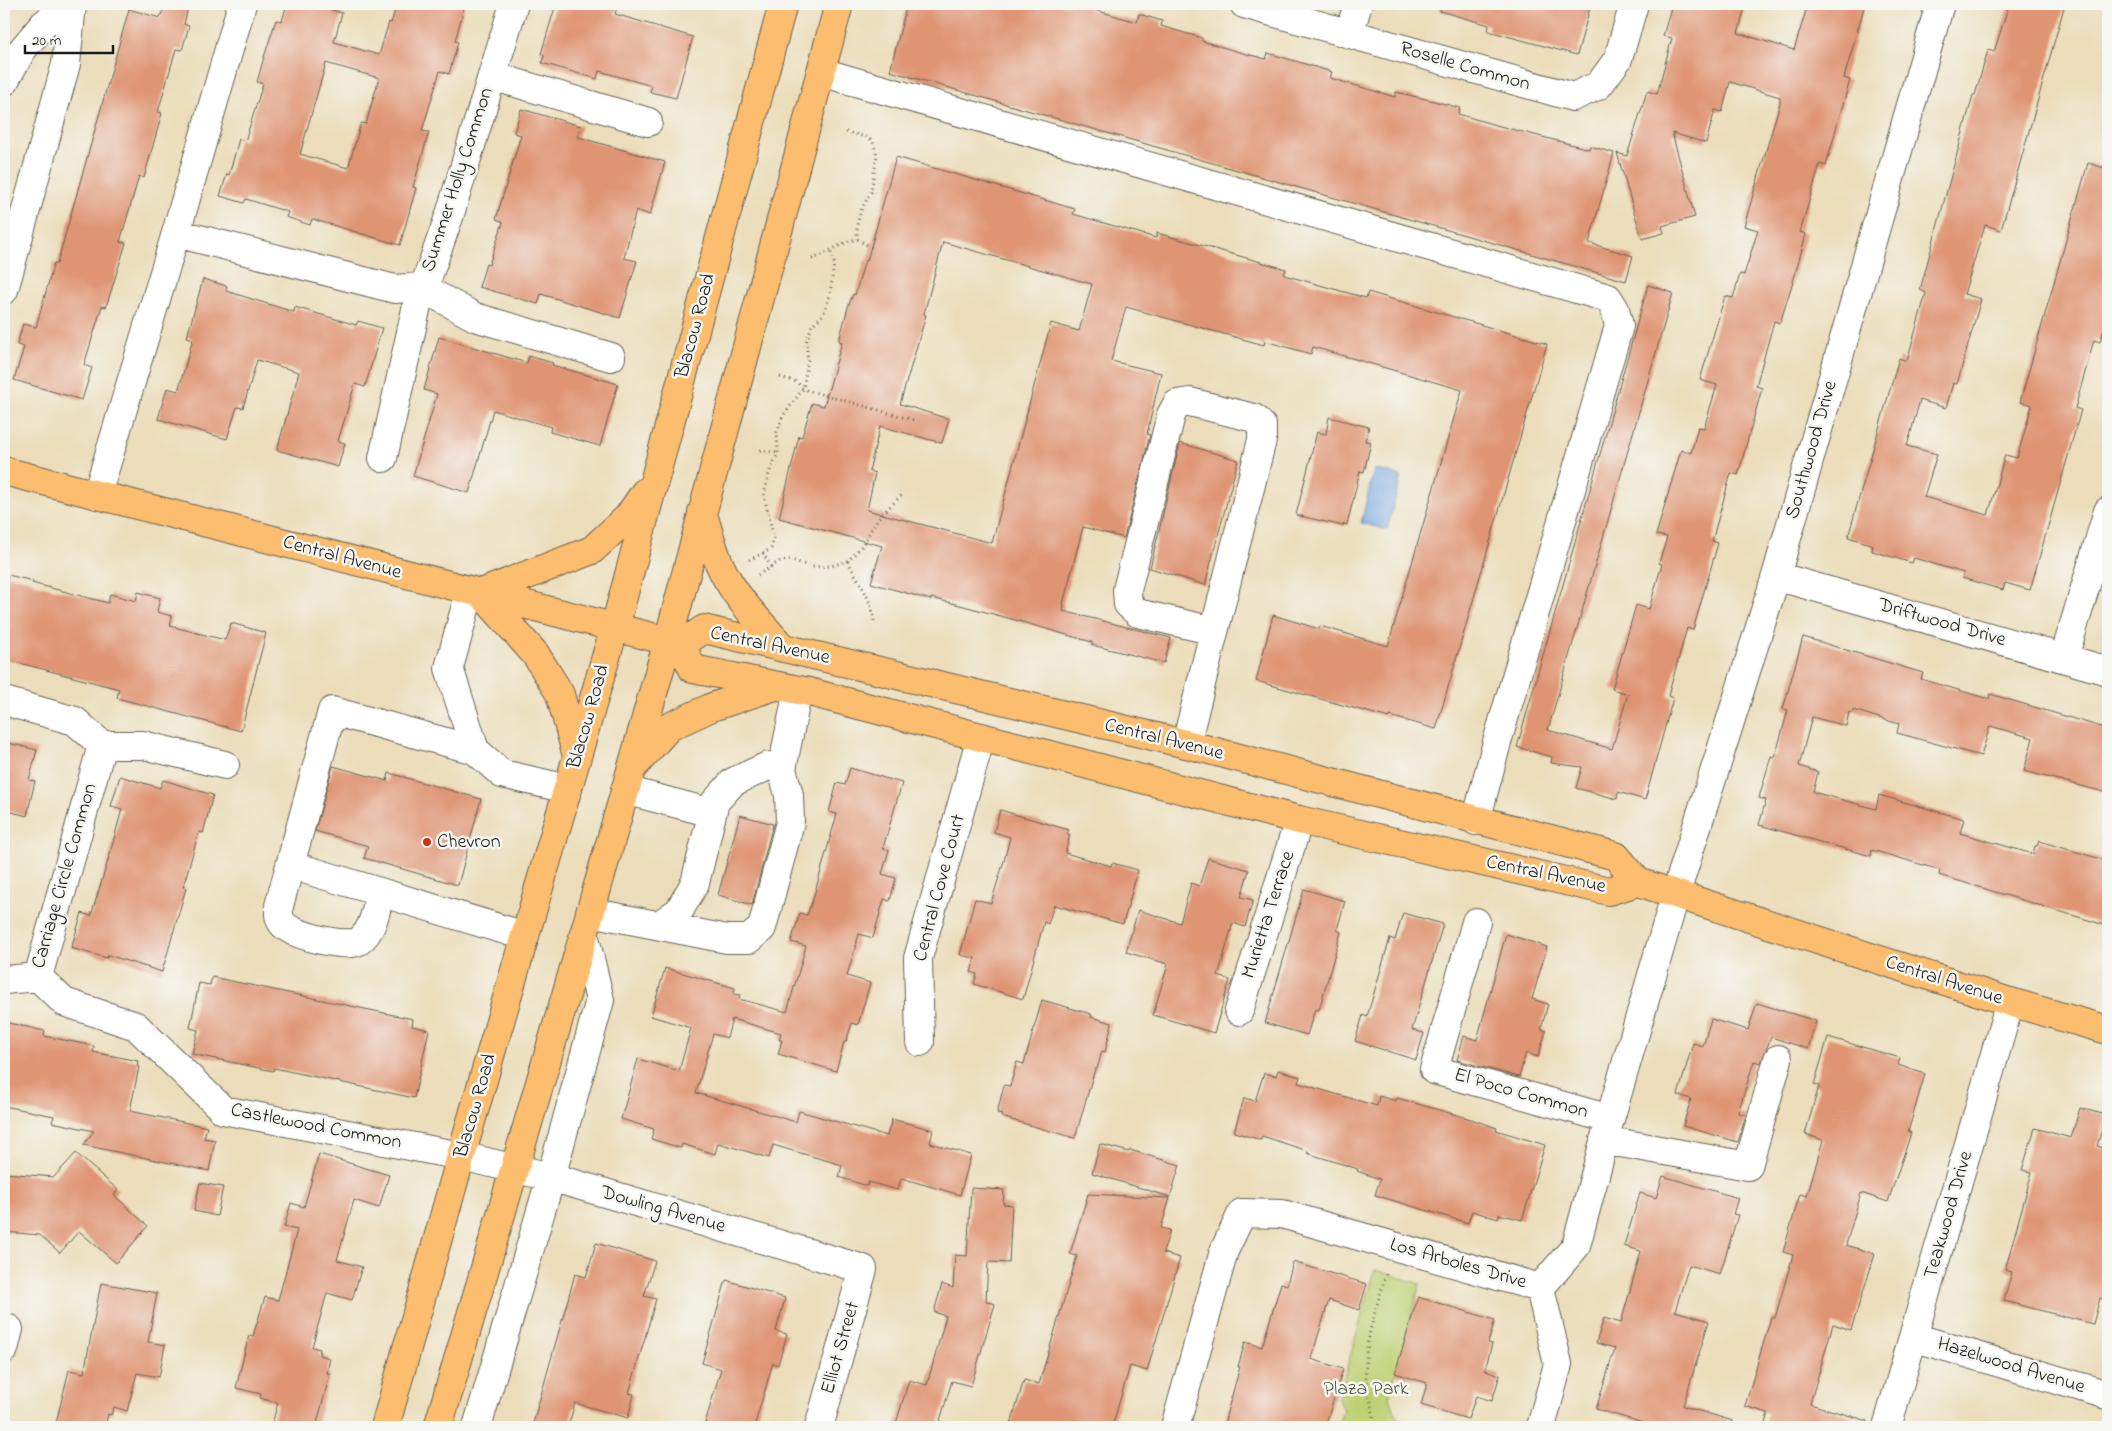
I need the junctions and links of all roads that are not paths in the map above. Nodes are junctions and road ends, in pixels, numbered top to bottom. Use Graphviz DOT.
graph roads {
  1 [pos="71,4"];
  2 [pos="242,4"];
  3 [pos="514,4"];
  4 [pos="783,4"];
  5 [pos="839,4"];
  6 [pos="1244,4"];
  7 [pos="1358,4"];
  8 [pos="1634,4"];
  9 [pos="1940,4"];
  10 [pos="1349,34"];
  11 [pos="821,72"];
  12 [pos="492,76"];
  13 [pos="4,82"];
  14 [pos="648,122"];
  15 [pos="176,233"];
  16 [pos="421,287"];
  17 [pos="4,290"];
  18 [pos="611,357"];
  19 [pos="383,458"];
  20 [pos="4,471"];
  21 [pos="655,477"];
  22 [pos="97,494"];
  23 [pos="2108,511"];
  24 [pos="702,512"];
  25 [pos="1776,576"];
  26 [pos="475,592"];
  27 [pos="615,626"];
  28 [pos="1214,631"];
  29 [pos="674,643"];
  30 [pos="784,648"];
  31 [pos="2064,658"];
  32 [pos="2108,670"];
  33 [pos="787,688"];
  34 [pos="4,702"];
  35 [pos="980,737"];
  36 [pos="1186,744"];
  37 [pos="102,745"];
  38 [pos="475,750"];
  39 [pos="577,756"];
  40 [pos="225,765"];
  41 [pos="782,769"];
  42 [pos="628,780"];
  43 [pos="568,789"];
  44 [pos="712,813"];
  45 [pos="1299,820"];
  46 [pos="1476,821"];
  47 [pos="307,870"];
  48 [pos="1638,882"];
  49 [pos="380,892"];
  50 [pos="1676,893"];
  51 [pos="1476,922"];
  52 [pos="587,923"];
  53 [pos="659,925"];
  54 [pos="525,936"];
  55 [pos="38,977"];
  56 [pos="4,980"];
  57 [pos="2010,1002"];
  58 [pos="1239,1011"];
  59 [pos="2108,1030"];
  60 [pos="920,1042"];
  61 [pos="1778,1059"];
  62 [pos="1607,1130"];
  63 [pos="461,1156"];
  64 [pos="514,1168"];
  65 [pos="551,1177"];
  66 [pos="863,1269"];
  67 [pos="1540,1288"];
  68 [pos="1913,1337"];
  69 [pos="2108,1395"];
  70 [pos="385,1427"];
  71 [pos="438,1427"];
  72 [pos="477,1427"];
  73 [pos="819,1427"];
  74 [pos="1175,1427"];
  75 [pos="1541,1427"];
  76 [pos="1887,1427"];
  1 -- 13 [label="street"];
  1 -- 17 [label="street"];
  2 -- 15 [label="street"];
  3 -- 12 [label="street, Summer Holly Common"];
  4 -- 21 [label="main road, Blacow Road"];
  5 -- 11 [label="main road"];
  6 -- 10 [label="street, Roselle Common"];
  7 -- 10 [label="street"];
  8 -- 10 [label="street, Roselle Common"];
  9 -- 25 [label="street, Southwood Drive"];
  11 -- 24 [label="main road"];
  11 -- 46 [label="street"];
  12 -- 14 [label="street"];
  12 -- 16 [label="street, Summer Holly Common"];
  15 -- 16 [label="street, Summer Holly Common"];
  15 -- 22 [label="street"];
  16 -- 18 [label="street"];
  16 -- 19 [label="street"];
  20 -- 22 [label="main road, Central Avenue"];
  21 -- 26 [label="main road"];
  21 -- 27 [label="main road, Blacow Road"];
  22 -- 26 [label="main road, Central Avenue"];
  23 -- 31 [label="street"];
  24 -- 29 [label="main road"];
  24 -- 30 [label="main road"];
  25 -- 31 [label="street, Driftwood Drive"];
  25 -- 50 [label="street, Southwood Drive"];
  26 -- 27 [label="main road, Central Avenue"];
  26 -- 38 [label="street"];
  26 -- 39 [label="main road"];
  27 -- 29 [label="main road, Central Avenue"];
  27 -- 39 [label="main road, Blacow Road"];
  28 -- 28 [label="street"];
  28 -- 36 [label="street"];
  29 -- 30 [label="main road, Central Avenue"];
  29 -- 33 [label="main road, Central Avenue"];
  29 -- 42 [label="main road"];
  30 -- 36 [label="main road, Central Avenue"];
  31 -- 32 [label="street, Driftwood Drive"];
  33 -- 35 [label="main road, Central Avenue"];
  33 -- 41 [label="street"];
  33 -- 42 [label="main road"];
  34 -- 37 [label="street"];
  35 -- 45 [label="main road, Central Avenue"];
  35 -- 60 [label="street, Central Cove Court"];
  36 -- 46 [label="main road, Central Avenue"];
  37 -- 40 [label="street"];
  37 -- 55 [label="street, Carriage Circle Common"];
  38 -- 43 [label="street"];
  38 -- 49 [label="street"];
  39 -- 43 [label="main road, Blacow Road"];
  41 -- 44 [label="street"];
  41 -- 53 [label="street"];
  42 -- 44 [label="street"];
  42 -- 52 [label="main road"];
  43 -- 54 [label="main road, Blacow Road"];
  44 -- 53 [label="street"];
  45 -- 48 [label="main road, Central Avenue"];
  45 -- 58 [label="street, Murietta Terrace"];
  46 -- 48 [label="main road, Central Avenue"];
  47 -- 49 [label="street"];
  48 -- 50 [label="main road, Central Avenue"];
  49 -- 54 [label="street"];
  50 -- 57 [label="main road, Central Avenue"];
  50 -- 62 [label="street, Los Arboles Drive"];
  51 -- 62 [label="street, El Poco Common"];
  52 -- 53 [label="street"];
  52 -- 64 [label="main road"];
  52 -- 65 [label="street"];
  54 -- 63 [label="main road, Blacow Road"];
  55 -- 56 [label="street, Carriage Circle Common"];
  55 -- 63 [label="street, Castlewood Common"];
  57 -- 59 [label="main road, Central Avenue"];
  57 -- 68 [label="street, Teakwood Drive"];
  61 -- 62 [label="street"];
  62 -- 67 [label="street, Los Arboles Drive"];
  63 -- 64 [label="street, Dowling Avenue"];
  63 -- 70 [label="main road, Blacow Road"];
  64 -- 65 [label="street, Dowling Avenue"];
  64 -- 71 [label="main road"];
  65 -- 66 [label="street, Dowling Avenue"];
  65 -- 72 [label="street"];
  66 -- 73 [label="street, Elliot Street"];
  67 -- 74 [label="street, Los Arboles Drive"];
  67 -- 75 [label="street"];
  68 -- 69 [label="street, Hazelwood Avenue"];
  68 -- 76 [label="street, Teakwood Drive"];
}
